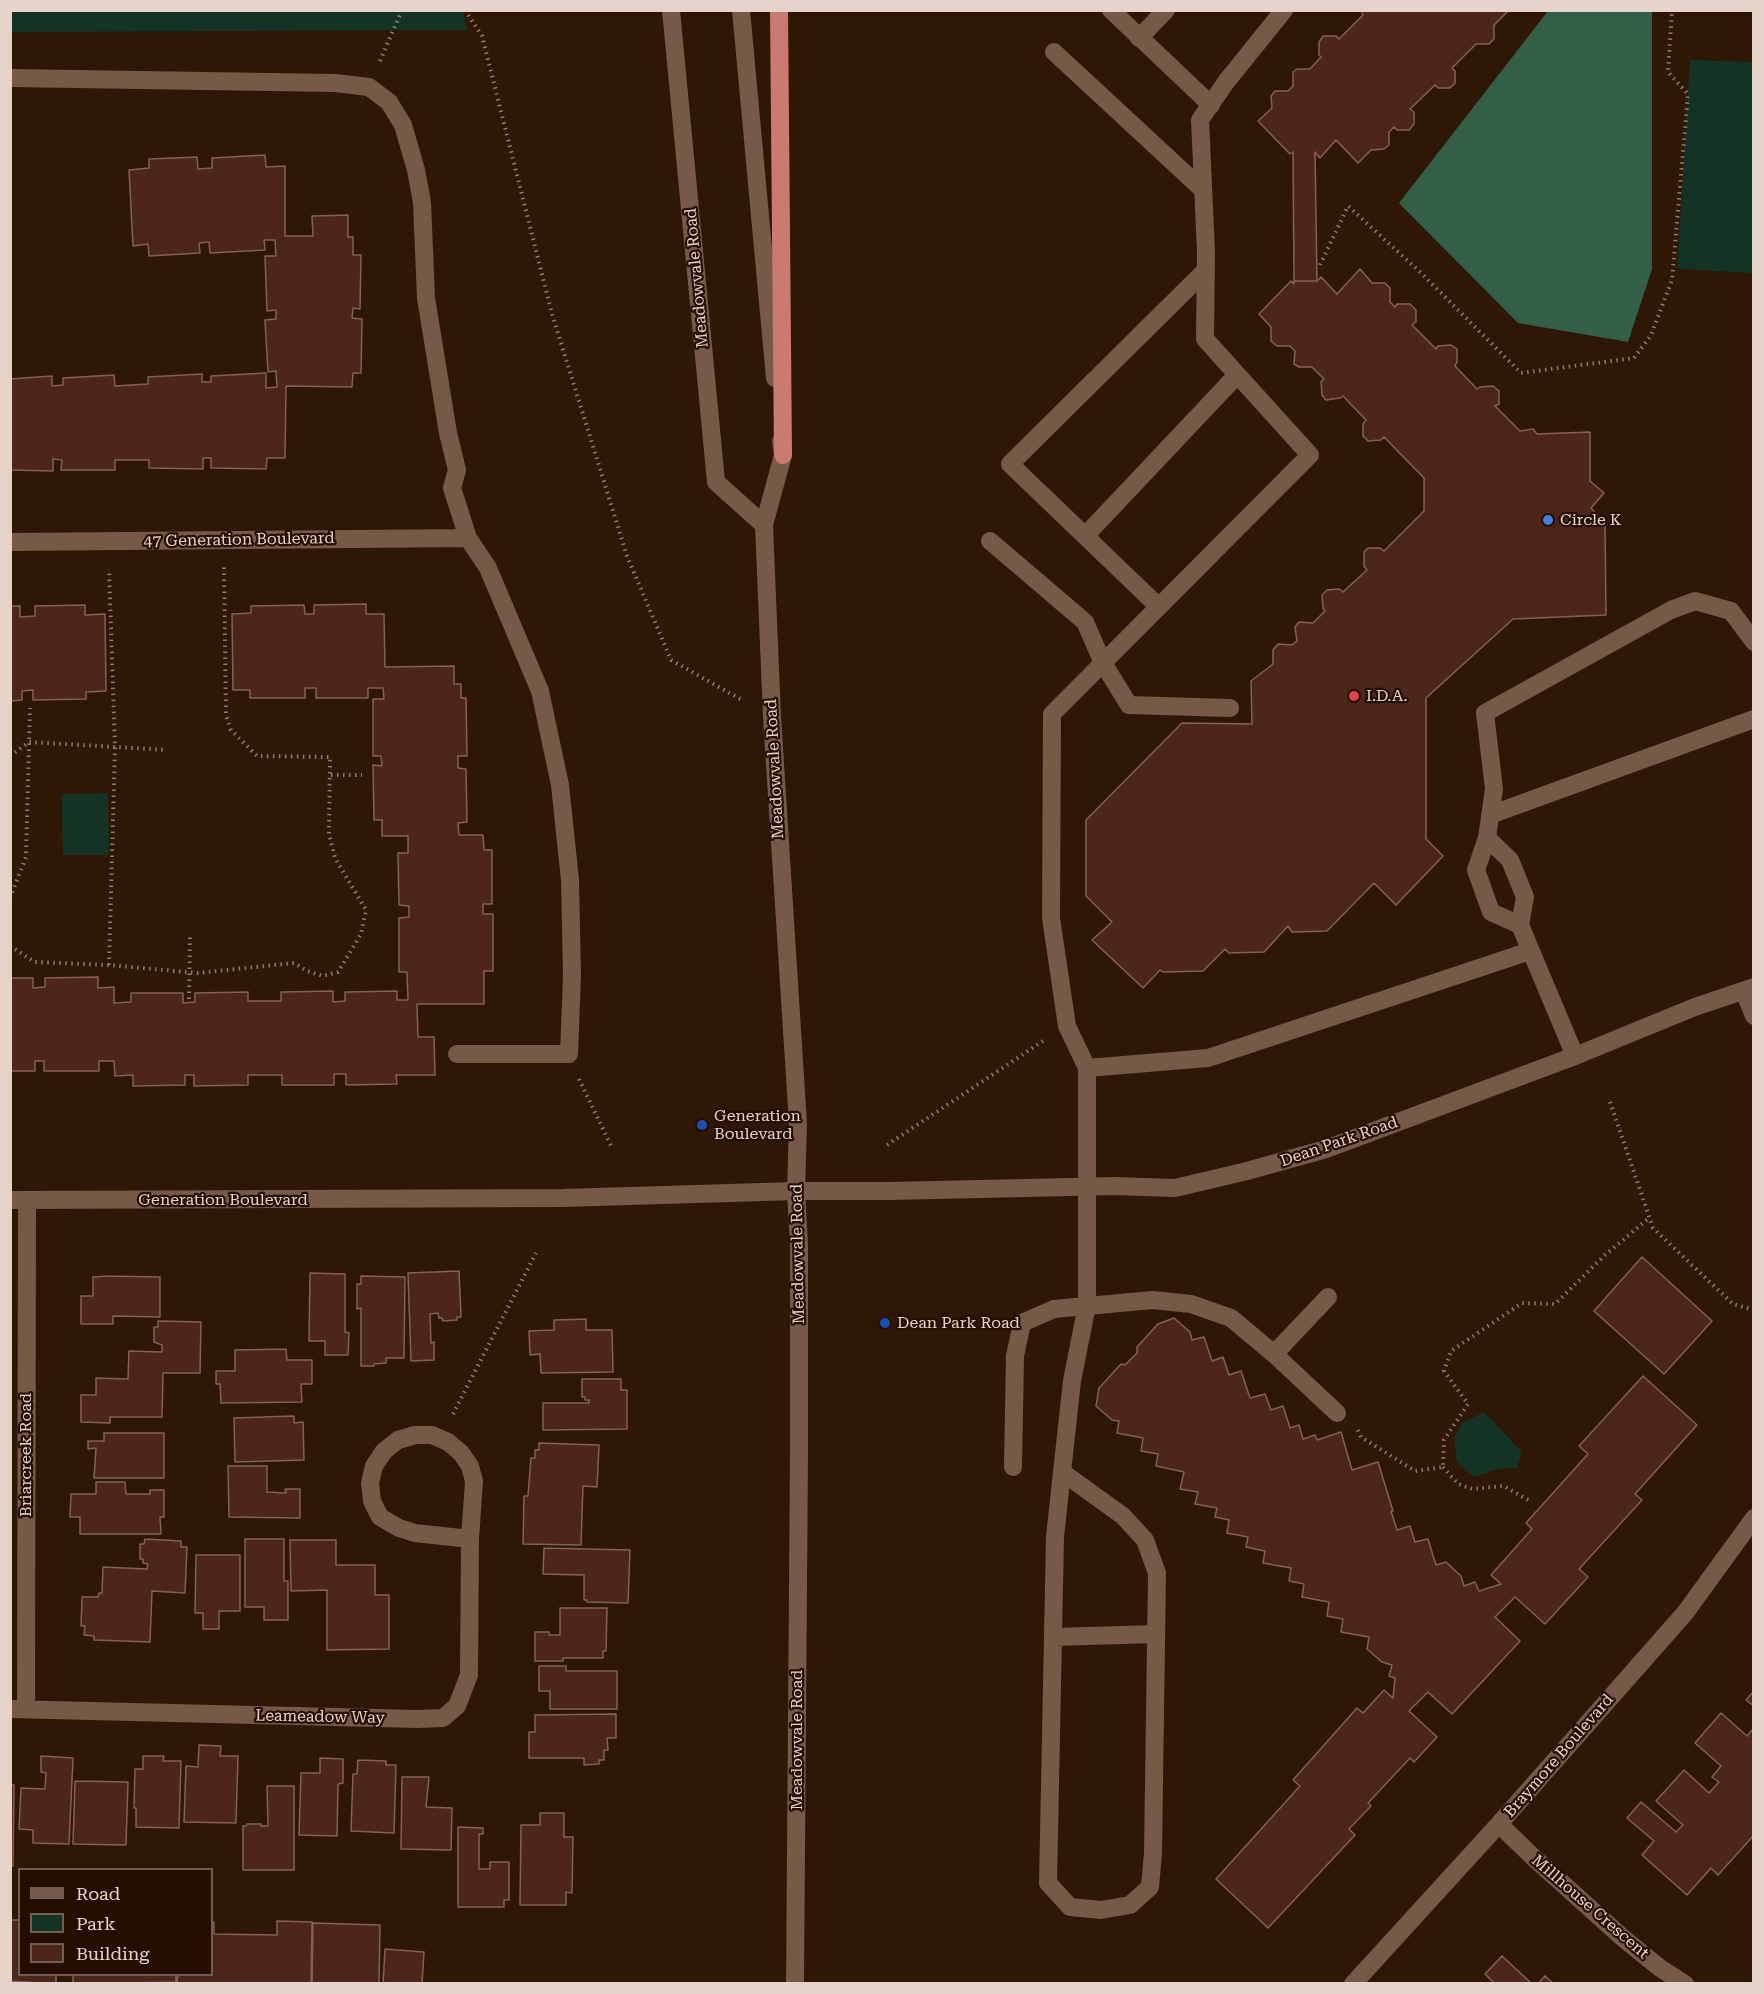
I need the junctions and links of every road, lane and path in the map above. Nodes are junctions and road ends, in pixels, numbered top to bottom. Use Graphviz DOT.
graph roads {
  1 [pos="402,10"];
  2 [pos="465,10"];
  3 [pos="671,10"];
  4 [pos="741,10"];
  5 [pos="779,10"];
  6 [pos="1111,10"];
  7 [pos="1166,10"];
  8 [pos="1284,10"];
  9 [pos="1672,10"];
  10 [pos="1139,38"];
  11 [pos="1054,52"];
  12 [pos="10,78"];
  13 [pos="369,87"];
  14 [pos="1211,105"];
  15 [pos="1203,190"];
  16 [pos="1320,265"];
  17 [pos="1206,270"];
  18 [pos="1237,375"];
  19 [pos="783,455"];
  20 [pos="764,525"];
  21 [pos="1085,536"];
  22 [pos="468,538"];
  23 [pos="990,541"];
  24 [pos="10,542"];
  25 [pos="109,565"];
  26 [pos="224,566"];
  27 [pos="1159,608"];
  28 [pos="1754,642"];
  29 [pos="1103,663"];
  30 [pos="30,708"];
  31 [pos="1230,708"];
  32 [pos="772,717"];
  33 [pos="1754,719"];
  34 [pos="29,742"];
  35 [pos="115,747"];
  36 [pos="167,750"];
  37 [pos="10,756"];
  38 [pos="331,775"];
  39 [pos="362,775"];
  40 [pos="1490,815"];
  41 [pos="1487,838"];
  42 [pos="10,898"];
  43 [pos="1520,925"];
  44 [pos="190,934"];
  45 [pos="10,946"];
  46 [pos="1530,951"];
  47 [pos="109,965"];
  48 [pos="190,972"];
  49 [pos="1749,989"];
  50 [pos="189,999"];
  51 [pos="1754,1016"];
  52 [pos="1067,1026"];
  53 [pos="457,1054"];
  54 [pos="567,1054"];
  55 [pos="1575,1056"];
  56 [pos="1087,1068"];
  57 [pos="1610,1102"];
  58 [pos="887,1145"];
  59 [pos="612,1148"];
  60 [pos="1086,1186"];
  61 [pos="796,1191"];
  62 [pos="19,1200"];
  63 [pos="1649,1218"];
  64 [pos="536,1253"];
  65 [pos="1328,1297"];
  66 [pos="1087,1305"];
  67 [pos="1754,1310"];
  68 [pos="1274,1354"];
  69 [pos="1337,1413"];
  70 [pos="1357,1427"];
  71 [pos="440,1438"];
  72 [pos="1013,1467"];
  73 [pos="1443,1467"];
  74 [pos="1062,1472"];
  75 [pos="1528,1500"];
  76 [pos="1754,1518"];
  77 [pos="470,1539"];
  78 [pos="1156,1634"];
  79 [pos="1053,1637"];
  80 [pos="18,1709"];
  81 [pos="1499,1824"];
  82 [pos="795,1983"];
  83 [pos="1353,1983"];
  84 [pos="1684,1983"];
  1 -- 13 [label="path"];
  2 -- 32 [label="path"];
  3 -- 20 [label="street, Meadowvale Road"];
  4 -- 19 [label="street, Meadowvale Road"];
  5 -- 19 [label="highway"];
  6 -- 10 [label="street"];
  7 -- 10 [label="street"];
  8 -- 14 [label="street"];
  9 -- 16 [label="path"];
  10 -- 14 [label="street"];
  11 -- 15 [label="street"];
  12 -- 13 [label="street"];
  13 -- 22 [label="street"];
  14 -- 15 [label="street"];
  15 -- 17 [label="street"];
  17 -- 18 [label="street"];
  17 -- 21 [label="street"];
  18 -- 21 [label="street"];
  18 -- 27 [label="street"];
  19 -- 20 [label="street, Meadowvale Road"];
  20 -- 32 [label="street, Meadowvale Road"];
  21 -- 27 [label="street"];
  22 -- 24 [label="street, 47 Generation Boulevard"];
  22 -- 54 [label="street"];
  23 -- 29 [label="street"];
  25 -- 35 [label="path"];
  26 -- 38 [label="path"];
  27 -- 29 [label="street"];
  28 -- 40 [label="street"];
  29 -- 31 [label="street"];
  29 -- 52 [label="street"];
  30 -- 34 [label="path"];
  32 -- 61 [label="street, Meadowvale Road"];
  33 -- 40 [label="street"];
  34 -- 35 [label="path"];
  34 -- 37 [label="path"];
  34 -- 42 [label="path"];
  35 -- 36 [label="path"];
  35 -- 47 [label="path"];
  38 -- 39 [label="path"];
  38 -- 48 [label="path"];
  40 -- 41 [label="street"];
  41 -- 43 [label="street"];
  41 -- 43 [label="street"];
  43 -- 46 [label="street"];
  44 -- 48 [label="path"];
  45 -- 47 [label="path"];
  46 -- 55 [label="street"];
  46 -- 56 [label="street"];
  47 -- 48 [label="path"];
  48 -- 50 [label="path"];
  49 -- 51 [label="street"];
  49 -- 55 [label="street, Dean Park Road"];
  52 -- 56 [label="street"];
  52 -- 58 [label="path"];
  53 -- 54 [label="street"];
  54 -- 59 [label="path"];
  55 -- 60 [label="street, Dean Park Road"];
  56 -- 60 [label="street"];
  57 -- 63 [label="path"];
  60 -- 61 [label="street, Dean Park Road"];
  60 -- 66 [label="street"];
  61 -- 62 [label="street, Generation Boulevard"];
  61 -- 82 [label="street, Meadowvale Road"];
  62 -- 80 [label="street, Briarcreek Road"];
  63 -- 67 [label="path"];
  63 -- 73 [label="path"];
  64 -- 71 [label="path"];
  65 -- 68 [label="street"];
  66 -- 68 [label="street"];
  66 -- 72 [label="street"];
  66 -- 74 [label="street"];
  68 -- 69 [label="street"];
  70 -- 73 [label="path"];
  71 -- 77 [label="street, Leameadow Way"];
  71 -- 77 [label="street"];
  73 -- 75 [label="path"];
  74 -- 78 [label="street"];
  74 -- 79 [label="street"];
  76 -- 81 [label="street, Braymore Boulevard"];
  77 -- 80 [label="street, Leameadow Way"];
  78 -- 79 [label="street"];
  78 -- 79 [label="street"];
  81 -- 83 [label="street, Braymore Boulevard"];
  81 -- 84 [label="street, Millhouse Crescent"];
}
